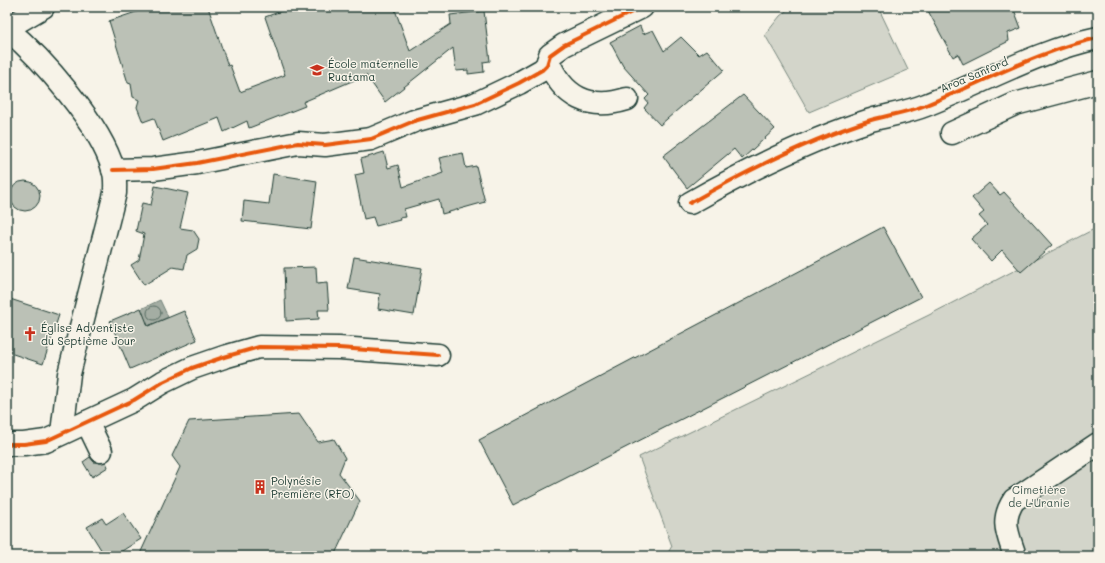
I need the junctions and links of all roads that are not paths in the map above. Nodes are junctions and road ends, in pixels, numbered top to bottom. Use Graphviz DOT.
graph roads {
  1 [pos="43,7"];
  2 [pos="642,7"];
  3 [pos="7,29"];
  4 [pos="1098,38"];
  5 [pos="548,61"];
  6 [pos="1098,82"];
  7 [pos="627,99"];
  8 [pos="952,133"];
  9 [pos="113,170"];
  10 [pos="690,203"];
  11 [pos="438,355"];
  12 [pos="87,422"];
  13 [pos="62,433"];
  14 [pos="7,444"];
  15 [pos="1098,444"];
  16 [pos="101,451"];
  17 [pos="1015,556"];
  1 -- 3 [label="street"];
  2 -- 5 [label="street"];
  3 -- 9 [label="street"];
  4 -- 10 [label="street, Aroa Sanford"];
  5 -- 7 [label="street"];
  5 -- 9 [label="street"];
  6 -- 8 [label="street"];
  9 -- 13 [label="street"];
  11 -- 12 [label="street"];
  12 -- 13 [label="street"];
  12 -- 16 [label="street"];
  13 -- 14 [label="street"];
  15 -- 17 [label="street"];
}
